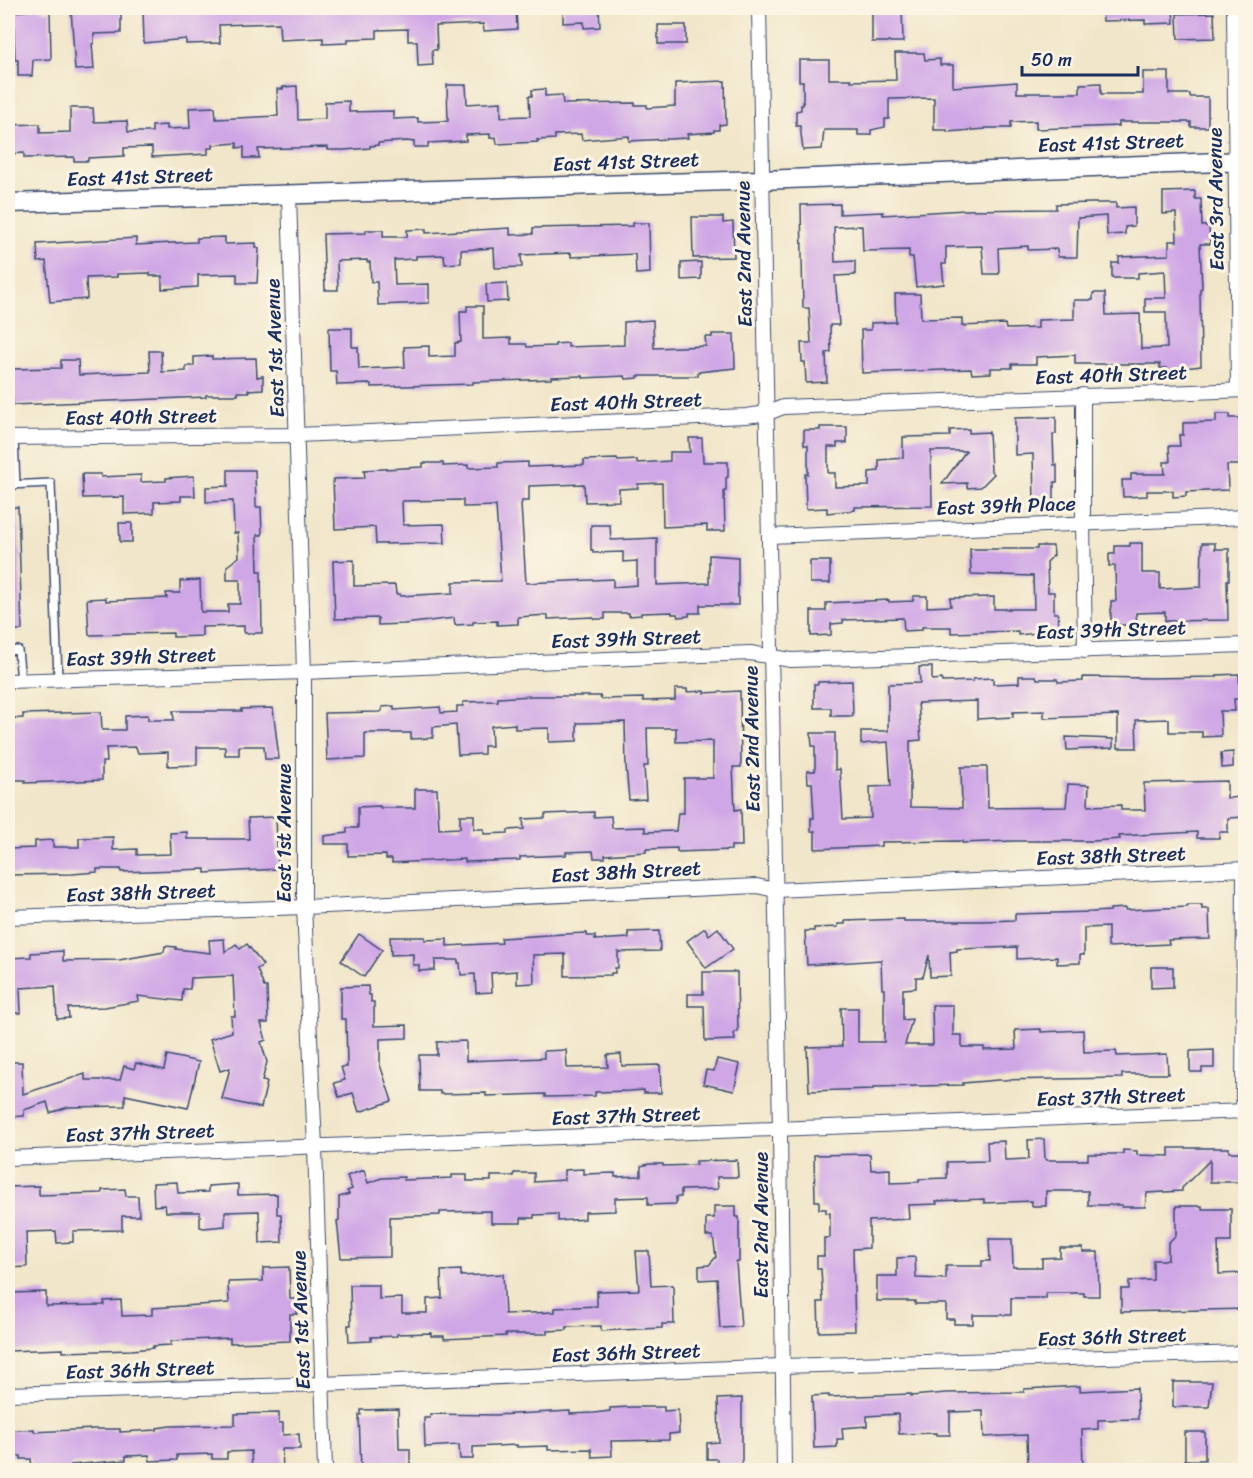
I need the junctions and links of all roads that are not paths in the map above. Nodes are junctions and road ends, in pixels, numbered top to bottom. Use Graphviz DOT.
graph roads {
  1 [pos="759,8"];
  2 [pos="1234,8"];
  3 [pos="1240,161"];
  4 [pos="762,180"];
  5 [pos="289,196"];
  6 [pos="8,203"];
  7 [pos="1242,390"];
  8 [pos="1083,395"];
  9 [pos="768,413"];
  10 [pos="297,435"];
  11 [pos="11,438"];
  12 [pos="8,485"];
  13 [pos="16,485"];
  14 [pos="1245,516"];
  15 [pos="1083,522"];
  16 [pos="769,536"];
  17 [pos="1245,645"];
  18 [pos="8,651"];
  19 [pos="1085,651"];
  20 [pos="770,655"];
  21 [pos="304,672"];
  22 [pos="58,679"];
  23 [pos="14,681"];
  24 [pos="1245,869"];
  25 [pos="775,890"];
  26 [pos="304,907"];
  27 [pos="8,917"];
  28 [pos="1244,1111"];
  29 [pos="780,1130"];
  30 [pos="315,1146"];
  31 [pos="8,1158"];
  32 [pos="1245,1353"];
  33 [pos="782,1366"];
  34 [pos="322,1384"];
  35 [pos="8,1394"];
  36 [pos="325,1470"];
  37 [pos="784,1470"];
  1 -- 4 [label="street, East 2nd Avenue"];
  2 -- 3 [label="street, East 3rd Avenue"];
  3 -- 4 [label="street, East 41st Street"];
  3 -- 7 [label="street, East 3rd Avenue"];
  4 -- 5 [label="street, East 41st Street"];
  4 -- 9 [label="street, East 2nd Avenue"];
  5 -- 6 [label="street, East 41st Street"];
  5 -- 10 [label="street, East 1st Avenue"];
  7 -- 8 [label="street, East 40th Street"];
  8 -- 9 [label="street, East 40th Street"];
  8 -- 15 [label="street"];
  9 -- 10 [label="street, East 40th Street"];
  9 -- 16 [label="street, East 2nd Avenue"];
  10 -- 11 [label="street, East 40th Street"];
  10 -- 21 [label="street, East 1st Avenue"];
  11 -- 13 [label="lane"];
  12 -- 13 [label="lane"];
  13 -- 22 [label="lane"];
  14 -- 15 [label="street, East 39th Place"];
  15 -- 16 [label="street, East 39th Place"];
  15 -- 19 [label="street"];
  16 -- 20 [label="street, East 2nd Avenue"];
  17 -- 19 [label="street, East 39th Street"];
  18 -- 23 [label="lane"];
  19 -- 20 [label="street, East 39th Street"];
  20 -- 21 [label="street, East 39th Street"];
  20 -- 25 [label="street, East 2nd Avenue"];
  21 -- 22 [label="street, East 39th Street"];
  21 -- 26 [label="street, East 1st Avenue"];
  22 -- 23 [label="street, East 39th Street"];
  24 -- 25 [label="street, East 38th Street"];
  24 -- 28 [label="street"];
  25 -- 26 [label="street, East 38th Street"];
  25 -- 29 [label="street, East 2nd Avenue"];
  26 -- 27 [label="street, East 38th Street"];
  26 -- 30 [label="street, East 1st Avenue"];
  28 -- 29 [label="street, East 37th Street"];
  29 -- 30 [label="street, East 37th Street"];
  29 -- 33 [label="street, East 2nd Avenue"];
  30 -- 31 [label="street, East 37th Street"];
  30 -- 34 [label="street, East 1st Avenue"];
  32 -- 33 [label="street, East 36th Street"];
  33 -- 34 [label="street, East 36th Street"];
  33 -- 37 [label="street, East 2nd Avenue"];
  34 -- 35 [label="street, East 36th Street"];
  34 -- 36 [label="street, East 1st Avenue"];
}
